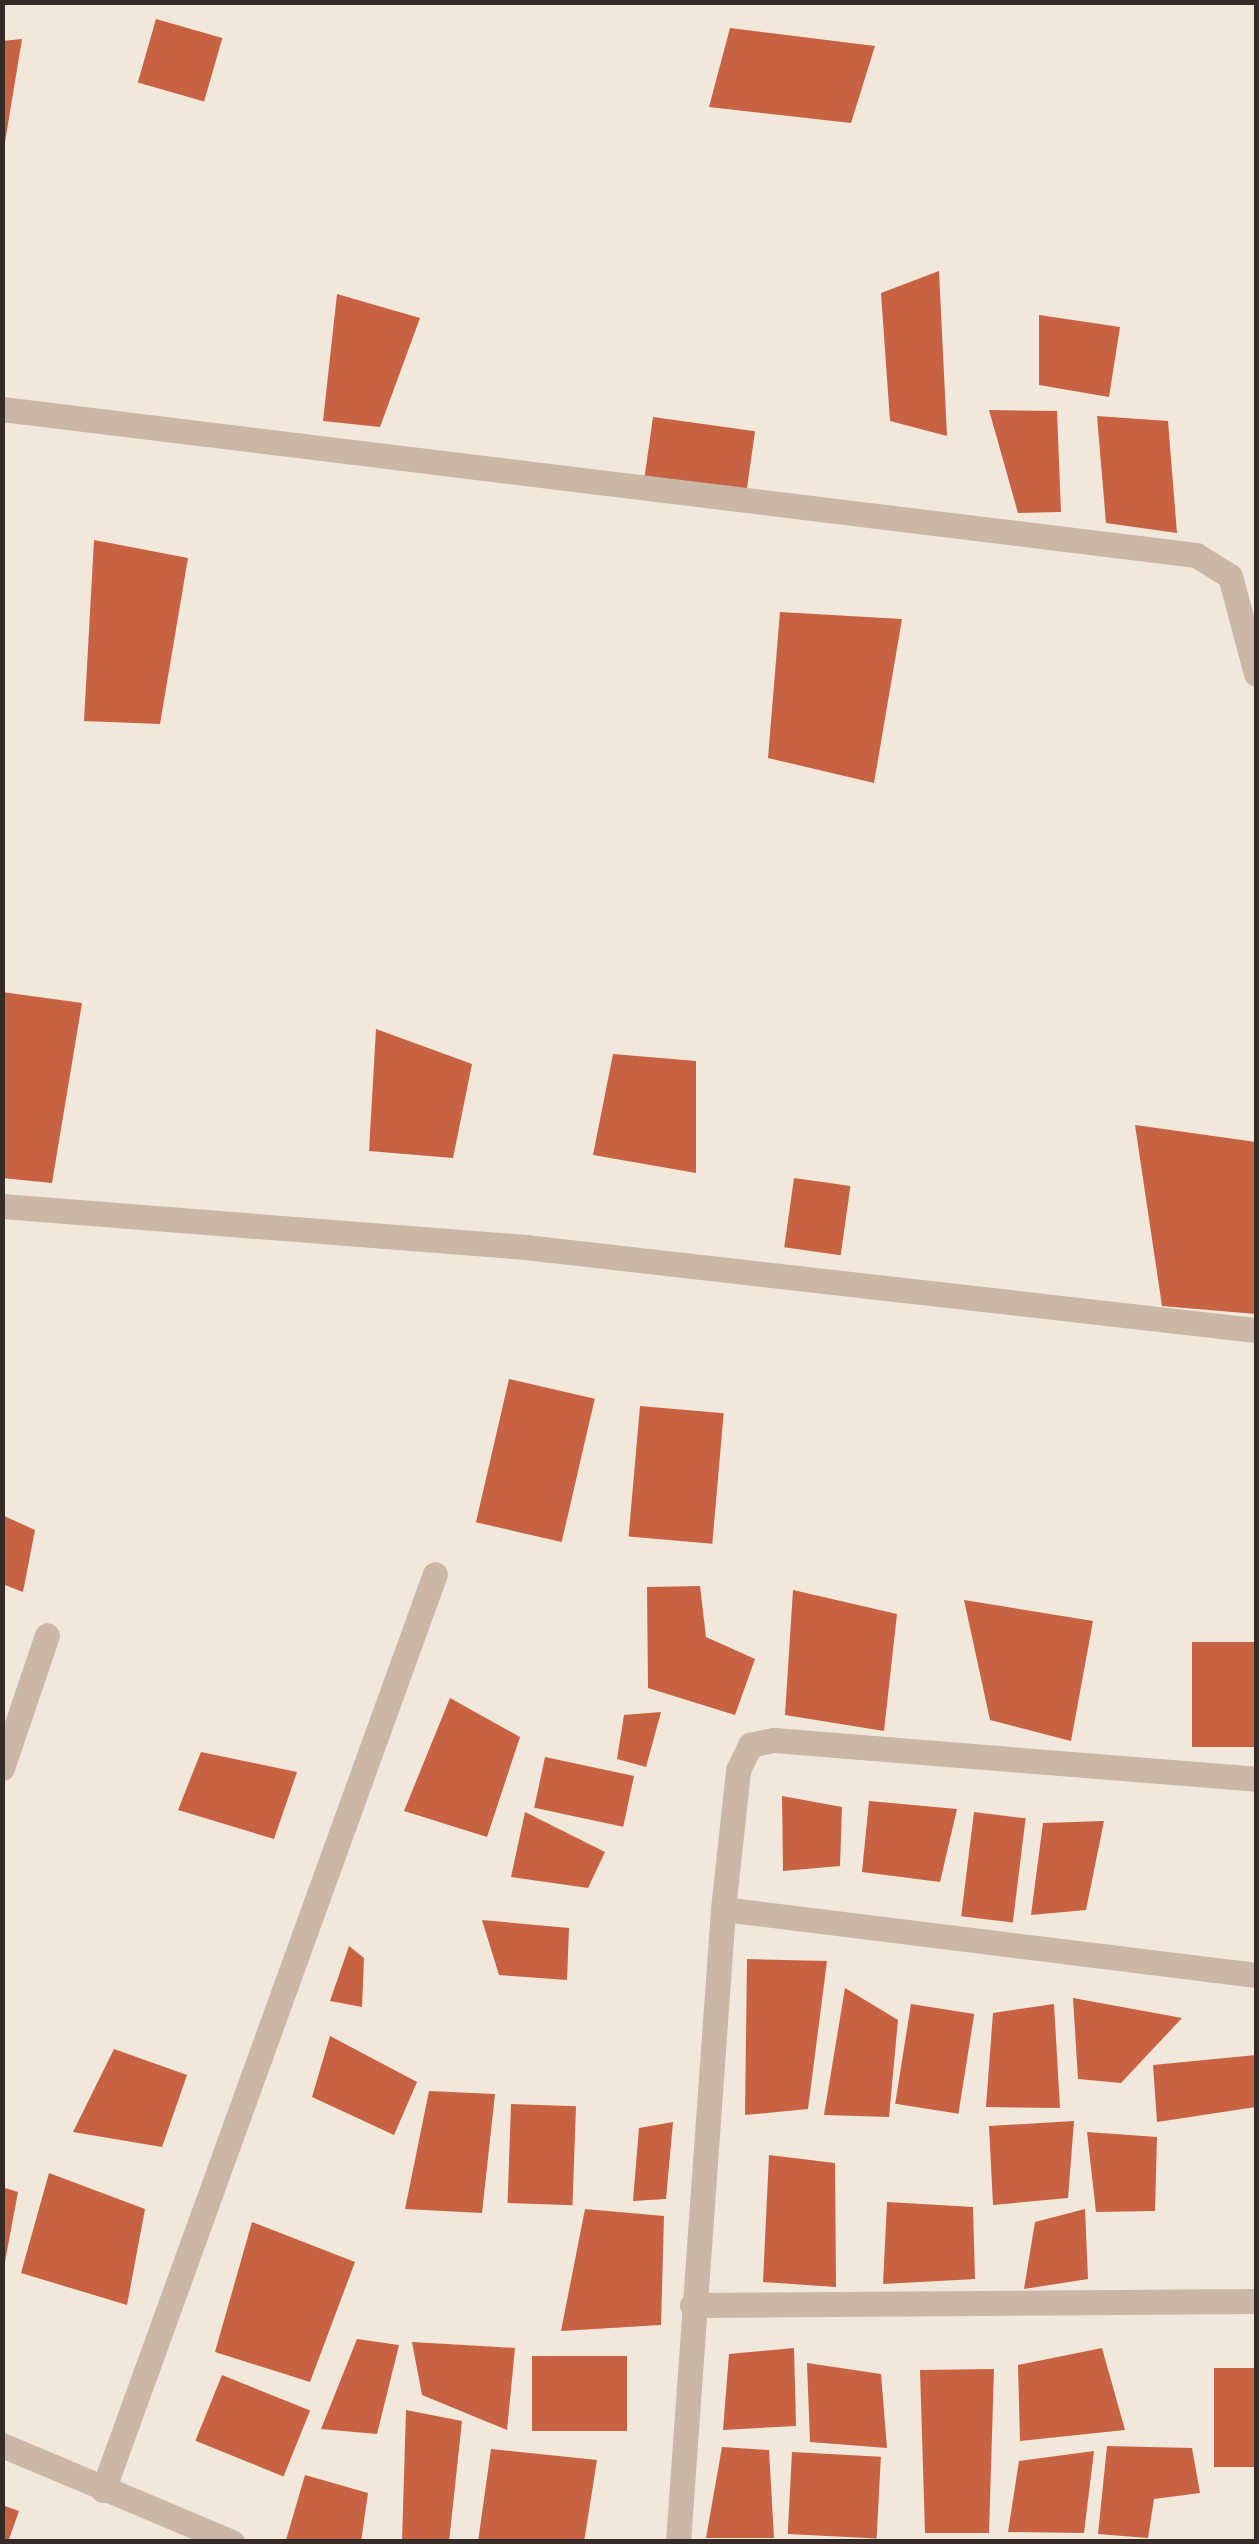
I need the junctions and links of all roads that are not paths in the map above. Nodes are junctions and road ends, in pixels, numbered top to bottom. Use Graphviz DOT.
graph roads {
  1 [pos="2,409"];
  2 [pos="1256,674"];
  3 [pos="2,1206"];
  4 [pos="1256,1330"];
  5 [pos="435,1574"];
  6 [pos="46,1635"];
  7 [pos="2,1768"];
  8 [pos="1256,1779"];
  9 [pos="723,1908"];
  10 [pos="1256,1975"];
  11 [pos="1256,2302"];
  12 [pos="692,2305"];
  13 [pos="2,2445"];
  14 [pos="103,2490"];
  15 [pos="232,2542"];
  16 [pos="678,2542"];
  1 -- 2 [label="street"];
  3 -- 4 [label="street"];
  5 -- 14 [label="street"];
  6 -- 7 [label="street"];
  8 -- 9 [label="street"];
  9 -- 10 [label="street"];
  9 -- 12 [label="street"];
  11 -- 12 [label="street"];
  12 -- 16 [label="street"];
  13 -- 14 [label="street"];
  14 -- 15 [label="street"];
}
